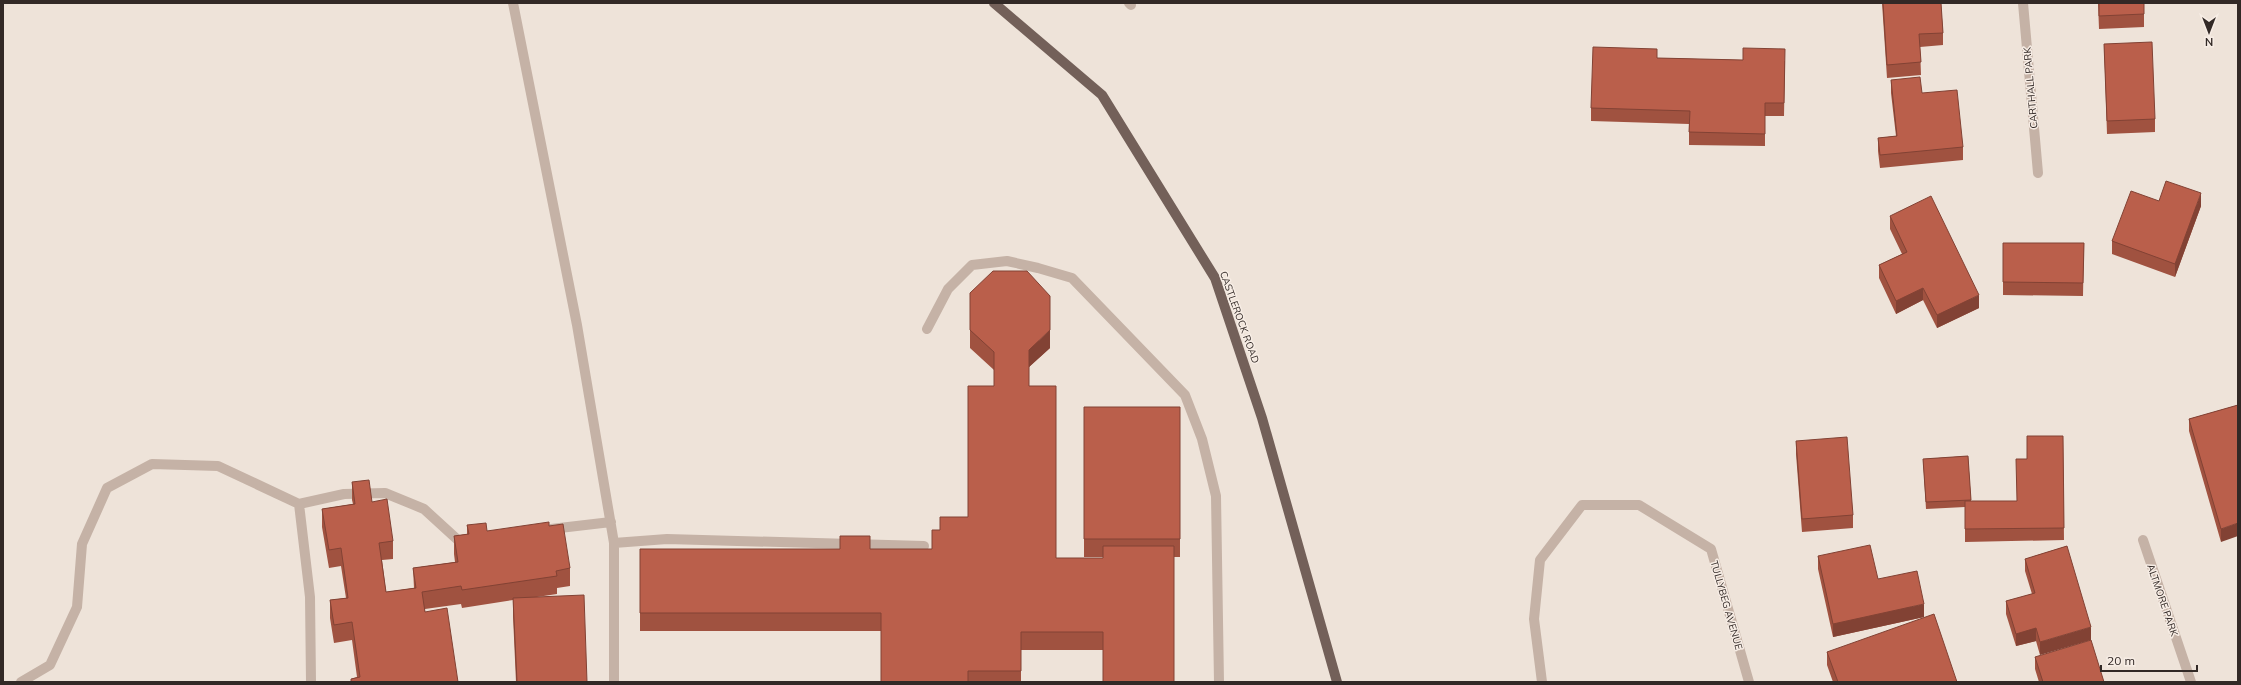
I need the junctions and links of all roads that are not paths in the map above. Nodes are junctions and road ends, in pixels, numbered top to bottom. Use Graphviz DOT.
graph roads {
  1 [pos="513,3"];
  2 [pos="994,3"];
  3 [pos="2023,3"];
  4 [pos="2038,173"];
  5 [pos="927,329"];
  6 [pos="299,504"];
  7 [pos="611,522"];
  8 [pos="543,530"];
  9 [pos="475,539"];
  10 [pos="2143,540"];
  11 [pos="614,543"];
  12 [pos="924,546"];
  13 [pos="21,682"];
  14 [pos="311,682"];
  15 [pos="614,682"];
  16 [pos="1219,682"];
  17 [pos="1337,682"];
  18 [pos="1542,682"];
  19 [pos="1749,682"];
  20 [pos="2191,682"];
  1 -- 7 [label="street"];
  2 -- 17 [label="main road, CASTLEROCK ROAD"];
  3 -- 4 [label="street, CARTHALL PARK"];
  5 -- 16 [label="street"];
  6 -- 9 [label="street"];
  6 -- 13 [label="street"];
  6 -- 14 [label="street"];
  7 -- 8 [label="street"];
  7 -- 11 [label="street"];
  10 -- 20 [label="street, ALTMORE PARK"];
  11 -- 12 [label="street"];
  11 -- 15 [label="street"];
  18 -- 19 [label="street, TULLYBEG AVENUE"];
}
